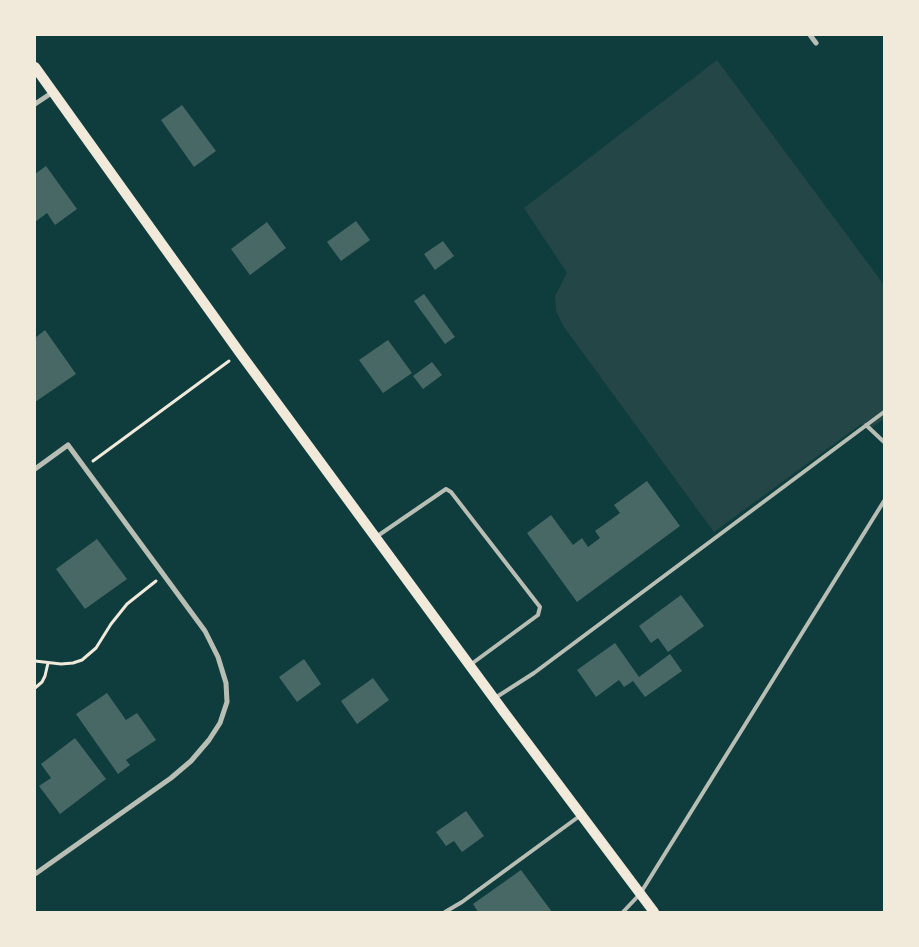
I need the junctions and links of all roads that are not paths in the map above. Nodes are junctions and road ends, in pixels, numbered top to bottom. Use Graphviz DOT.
graph roads {
  1 [pos="810,35"];
  2 [pos="816,43"];
  3 [pos="35,67"];
  4 [pos="53,92"];
  5 [pos="35,104"];
  6 [pos="884,412"];
  7 [pos="866,425"];
  8 [pos="884,442"];
  9 [pos="35,469"];
  10 [pos="884,501"];
  11 [pos="375,537"];
  12 [pos="470,665"];
  13 [pos="495,698"];
  14 [pos="581,815"];
  15 [pos="35,874"];
  16 [pos="640,894"];
  17 [pos="445,912"];
  18 [pos="623,912"];
  19 [pos="654,912"];
  1 -- 2 [label="street"];
  3 -- 4 [label="main road"];
  4 -- 5 [label="street"];
  4 -- 11 [label="main road"];
  6 -- 7 [label="lane"];
  7 -- 8 [label="lane"];
  7 -- 13 [label="lane"];
  9 -- 15 [label="street"];
  10 -- 16 [label="lane"];
  11 -- 12 [label="main road"];
  11 -- 12 [label="lane"];
  12 -- 13 [label="main road"];
  13 -- 14 [label="main road"];
  14 -- 16 [label="main road"];
  14 -- 17 [label="lane"];
  16 -- 18 [label="lane"];
  16 -- 19 [label="main road"];
}
